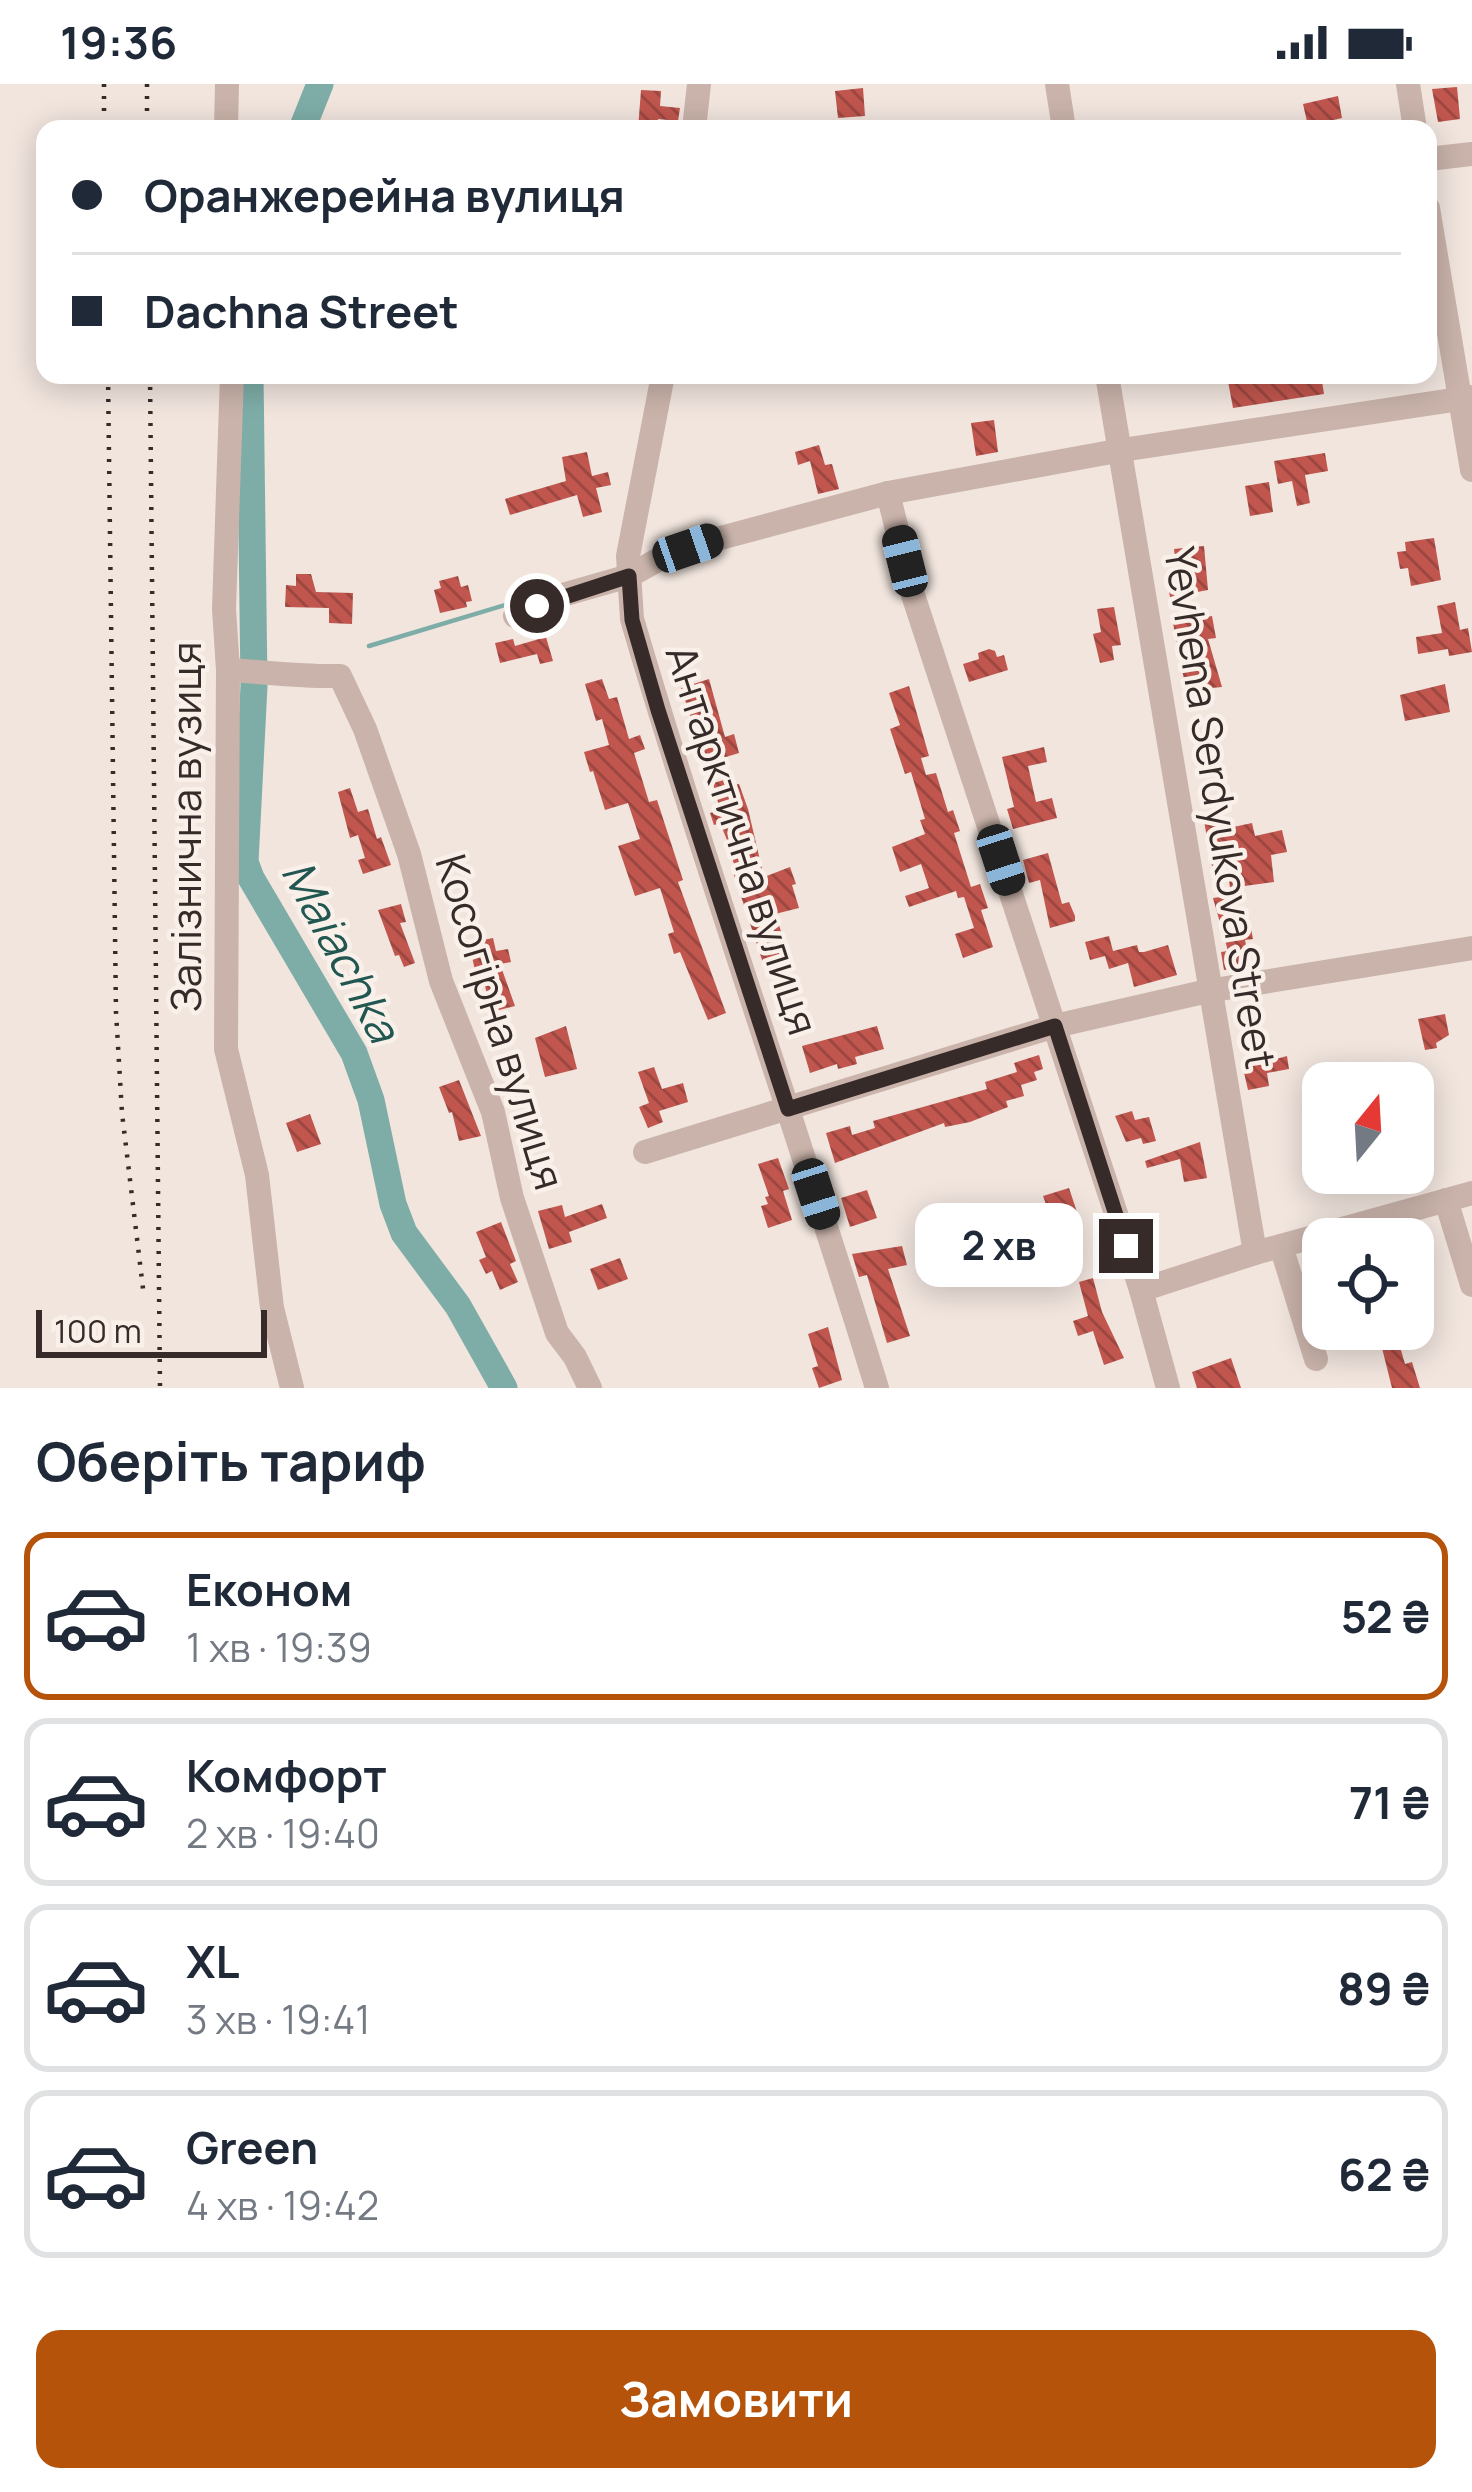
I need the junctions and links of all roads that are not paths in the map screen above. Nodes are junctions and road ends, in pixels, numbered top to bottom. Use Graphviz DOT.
graph roads {
  1 [pos="227,84"];
  2 [pos="699,84"];
  3 [pos="1057,84"];
  4 [pos="1408,84"];
  5 [pos="226,120"];
  6 [pos="695,120"];
  7 [pos="1063,120"];
  8 [pos="1414,120"];
  9 [pos="1472,154"];
  10 [pos="1437,158"];
  11 [pos="1437,254"];
  12 [pos="232,384"];
  13 [pos="661,384"];
  14 [pos="1108,384"];
  15 [pos="1465,398"];
  16 [pos="1122,451"];
  17 [pos="1472,470"];
  18 [pos="888,494"];
  19 [pos="629,576"];
  20 [pos="515,616"];
  21 [pos="244,670"];
  22 [pos="1472,948"];
  23 [pos="1208,991"];
  24 [pos="1055,1026"];
  25 [pos="788,1109"];
  26 [pos="645,1152"];
  27 [pos="1472,1193"];
  28 [pos="1446,1200"];
  29 [pos="1281,1246"];
  30 [pos="1255,1253"];
  31 [pos="1472,1285"];
  32 [pos="1141,1290"];
  33 [pos="1316,1359"];
  34 [pos="292,1388"];
  35 [pos="590,1388"];
  36 [pos="877,1388"];
  37 [pos="1168,1388"];
  1 -- 5 [label="street"];
  2 -- 6 [label="street"];
  3 -- 7 [label="street"];
  4 -- 8 [label="street"];
  9 -- 10 [label="street"];
  11 -- 15 [label="street"];
  12 -- 21 [label="street, Залізнична вузиця"];
  13 -- 19 [label="street, Антарктична вулиця"];
  14 -- 16 [label="street, Yevhena Serdyukova Street"];
  15 -- 16 [label="street"];
  15 -- 17 [label="street"];
  16 -- 18 [label="street"];
  16 -- 23 [label="street, Yevhena Serdyukova Street"];
  18 -- 19 [label="street"];
  18 -- 24 [label="street"];
  19 -- 20 [label="street"];
  19 -- 25 [label="street, Антарктична вулиця"];
  21 -- 34 [label="street, Залізнична вузиця"];
  21 -- 35 [label="street, Косогірна вулиця"];
  22 -- 23 [label="street"];
  23 -- 24 [label="street"];
  23 -- 30 [label="street, Yevhena Serdyukova Street"];
  24 -- 25 [label="street"];
  24 -- 32 [label="street"];
  25 -- 26 [label="street"];
  25 -- 36 [label="street, Антарктична вулиця"];
  27 -- 28 [label="street"];
  28 -- 29 [label="street"];
  28 -- 31 [label="street"];
  29 -- 30 [label="street"];
  29 -- 33 [label="street"];
  30 -- 32 [label="street"];
  32 -- 37 [label="street"];
}
